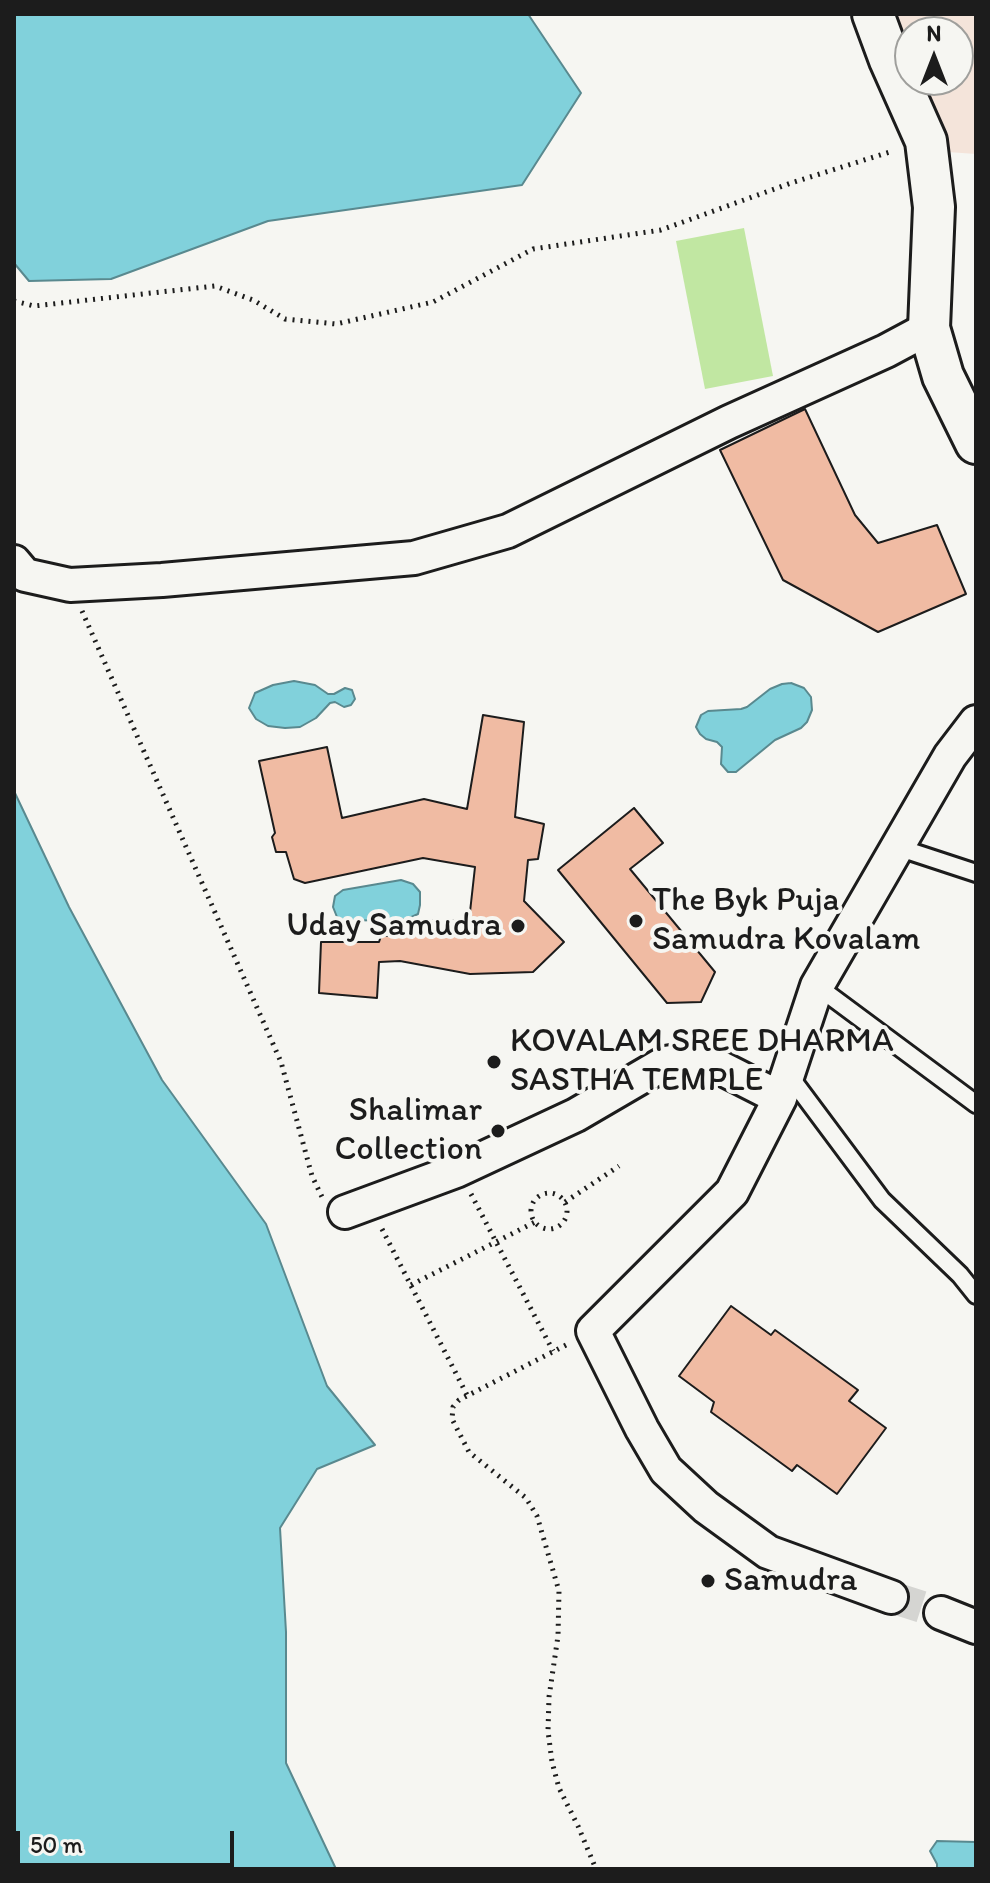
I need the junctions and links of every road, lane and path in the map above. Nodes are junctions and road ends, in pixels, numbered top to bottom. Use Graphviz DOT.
graph roads {
  1 [pos="873,14"];
  2 [pos="926,141"];
  3 [pos="14,301"];
  4 [pos="929,328"];
  5 [pos="976,443"];
  6 [pos="14,562"];
  7 [pos="70,585"];
  8 [pos="976,722"];
  9 [pos="897,847"];
  10 [pos="976,873"];
  11 [pos="817,986"];
  12 [pos="784,1086"];
  13 [pos="976,1104"];
  14 [pos="619,1166"];
  15 [pos="468,1188"];
  16 [pos="565,1202"];
  17 [pos="345,1212"];
  18 [pos="378,1221"];
  19 [pos="535,1222"];
  20 [pos="496,1241"];
  21 [pos="411,1285"];
  22 [pos="976,1295"];
  23 [pos="593,1331"];
  24 [pos="553,1351"];
  25 [pos="467,1395"];
  26 [pos="891,1597"];
  27 [pos="941,1613"];
  28 [pos="976,1627"];
  29 [pos="596,1869"];
  1 -- 2 [label="street"];
  2 -- 3 [label="path"];
  2 -- 4 [label="street"];
  4 -- 5 [label="street"];
  4 -- 7 [label="street"];
  6 -- 7 [label="street"];
  7 -- 17 [label="path"];
  8 -- 9 [label="street"];
  9 -- 10 [label="lane"];
  9 -- 11 [label="street"];
  11 -- 12 [label="street"];
  11 -- 13 [label="lane"];
  12 -- 17 [label="street"];
  12 -- 22 [label="lane"];
  12 -- 23 [label="street"];
  14 -- 16 [label="path"];
  15 -- 20 [label="path"];
  16 -- 19 [label="path"];
  16 -- 19 [label="path"];
  18 -- 21 [label="path"];
  19 -- 20 [label="path"];
  20 -- 21 [label="path"];
  20 -- 24 [label="path"];
  21 -- 25 [label="path"];
  23 -- 24 [label="path"];
  23 -- 26 [label="street"];
  24 -- 25 [label="path"];
  25 -- 29 [label="path"];
  27 -- 28 [label="street"];
}
